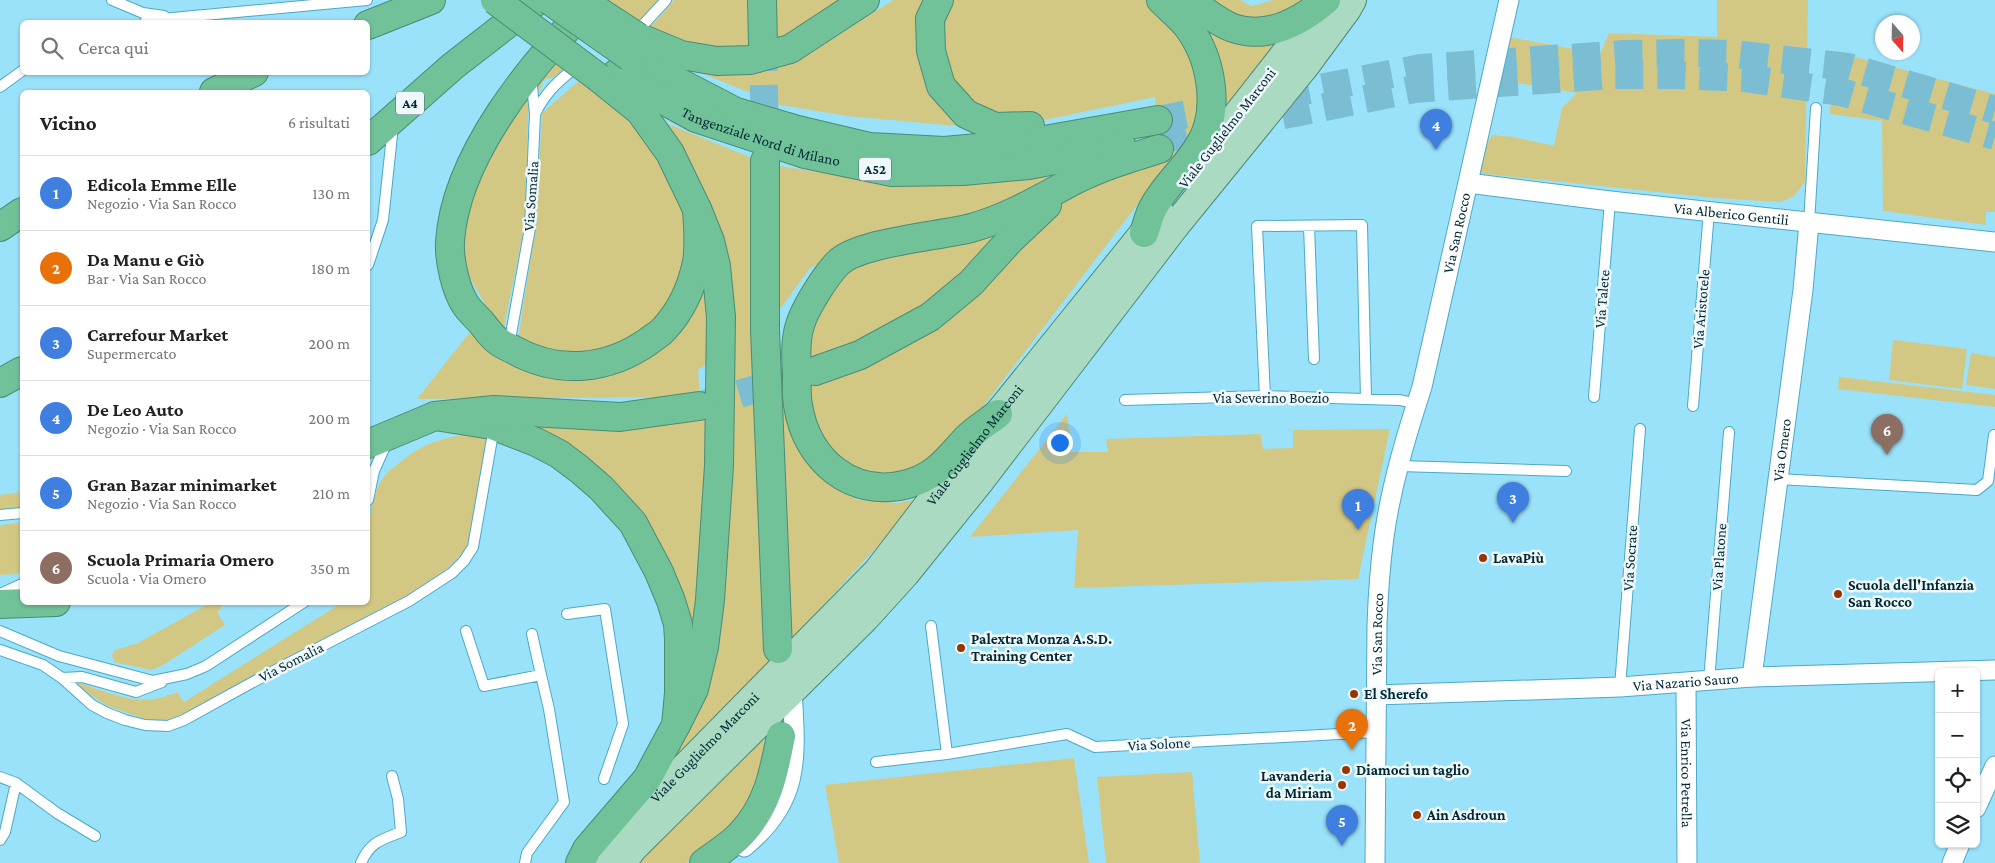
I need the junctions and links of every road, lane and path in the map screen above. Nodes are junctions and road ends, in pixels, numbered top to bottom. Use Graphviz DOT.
graph roads {
  1 [pos="112,0"];
  2 [pos="367,0"];
  3 [pos="431,0"];
  4 [pos="495,0"];
  5 [pos="512,0"];
  6 [pos="538,0"];
  7 [pos="549,0"];
  8 [pos="581,0"];
  9 [pos="595,0"];
  10 [pos="666,0"];
  11 [pos="762,0"];
  12 [pos="939,0"];
  13 [pos="1161,0"];
  14 [pos="1190,0"];
  15 [pos="1327,0"];
  16 [pos="1352,0"];
  17 [pos="1509,0"];
  18 [pos="864,2"];
  19 [pos="172,18"];
  20 [pos="158,20"];
  21 [pos="370,24"];
  22 [pos="763,43"];
  23 [pos="624,54"];
  24 [pos="571,70"];
  25 [pos="529,71"];
  26 [pos="20,72"];
  27 [pos="248,75"];
  28 [pos="0,87"];
  29 [pos="218,90"];
  30 [pos="1816,108"];
  31 [pos="535,114"];
  32 [pos="394,118"];
  33 [pos="1159,137"];
  34 [pos="370,139"];
  35 [pos="765,161"];
  36 [pos="1074,181"];
  37 [pos="1468,183"];
  38 [pos="1610,201"];
  39 [pos="697,209"];
  40 [pos="1709,211"];
  41 [pos="20,213"];
  42 [pos="1809,223"];
  43 [pos="1309,226"];
  44 [pos="0,227"];
  45 [pos="1144,233"];
  46 [pos="1995,242"];
  47 [pos="370,259"];
  48 [pos="839,262"];
  49 [pos="511,334"];
  50 [pos="767,358"];
  51 [pos="1314,359"];
  52 [pos="815,371"];
  53 [pos="20,372"];
  54 [pos="0,383"];
  55 [pos="1265,396"];
  56 [pos="1594,397"];
  57 [pos="1366,399"];
  58 [pos="1125,400"];
  59 [pos="1417,404"];
  60 [pos="699,406"];
  61 [pos="1693,406"];
  62 [pos="998,414"];
  63 [pos="435,416"];
  64 [pos="1640,429"];
  65 [pos="1729,432"];
  66 [pos="1994,435"];
  67 [pos="376,439"];
  68 [pos="492,439"];
  69 [pos="1399,466"];
  70 [pos="1566,471"];
  71 [pos="1778,479"];
  72 [pos="370,490"];
  73 [pos="20,513"];
  74 [pos="0,515"];
  75 [pos="20,585"];
  76 [pos="0,594"];
  77 [pos="20,603"];
  78 [pos="0,604"];
  79 [pos="299,605"];
  80 [pos="567,614"];
  81 [pos="931,626"];
  82 [pos="0,631"];
  83 [pos="466,631"];
  84 [pos="532,634"];
  85 [pos="778,649"];
  86 [pos="0,650"];
  87 [pos="1995,670"];
  88 [pos="541,675"];
  89 [pos="1752,677"];
  90 [pos="62,678"];
  91 [pos="166,680"];
  92 [pos="1709,681"];
  93 [pos="1686,683"];
  94 [pos="1620,687"];
  95 [pos="792,690"];
  96 [pos="1376,695"];
  97 [pos="676,725"];
  98 [pos="1376,732"];
  99 [pos="781,736"];
  100 [pos="947,754"];
  101 [pos="876,762"];
  102 [pos="1995,766"];
  103 [pos="392,776"];
  104 [pos="0,778"];
  105 [pos="604,780"];
  106 [pos="16,784"];
  107 [pos="1978,803"];
  108 [pos="95,836"];
  109 [pos="0,840"];
  110 [pos="1958,848"];
  111 [pos="361,863"];
  112 [pos="525,863"];
  113 [pos="580,863"];
  114 [pos="591,863"];
  115 [pos="621,863"];
  116 [pos="704,863"];
  117 [pos="724,863"];
  118 [pos="1375,863"];
  119 [pos="1687,863"];
  120 [pos="1952,863"];
  1 -- 19 [label="lane"];
  2 -- 19 [label="lane"];
  3 -- 21 [label="highway"];
  4 -- 23 [label="highway, bridge"];
  5 -- 23 [label="highway, Tangenziale Nord di Milano / A52"];
  6 -- 32 [label="highway, A4"];
  7 -- 23 [label="highway, Tangenziale Nord di Milano / A52, bridge"];
  8 -- 23 [label="highway, bridge"];
  9 -- 25 [label="highway"];
  10 -- 23 [label="lane"];
  11 -- 22 [label="highway"];
  12 -- 33 [label="highway"];
  13 -- 45 [label="highway"];
  14 -- 15 [label="highway"];
  15 -- 45 [label="main road, Viale Guglielmo Marconi"];
  16 -- 95 [label="main road, Viale Guglielmo Marconi"];
  17 -- 37 [label="street, Via San Rocco"];
  18 -- 23 [label="highway"];
  19 -- 20 [label="lane"];
  23 -- 33 [label="highway, Tangenziale Nord di Milano / A52"];
  23 -- 39 [label="highway"];
  24 -- 31 [label="lane, Via Somalia"];
  25 -- 31 [label="lane"];
  25 -- 39 [label="highway"];
  26 -- 28 [label="lane"];
  27 -- 29 [label="highway"];
  30 -- 42 [label="lane"];
  31 -- 49 [label="lane, Via Somalia"];
  32 -- 34 [label="highway, A4"];
  32 -- 47 [label="lane"];
  33 -- 36 [label="highway"];
  35 -- 50 [label="highway"];
  36 -- 48 [label="highway"];
  36 -- 52 [label="highway"];
  37 -- 38 [label="street, Via Alberico Gentili"];
  37 -- 59 [label="street, Via San Rocco"];
  38 -- 40 [label="street, Via Alberico Gentili"];
  38 -- 56 [label="lane, Via Talete"];
  39 -- 97 [label="highway"];
  40 -- 42 [label="street, Via Alberico Gentili"];
  40 -- 61 [label="lane, Via Aristotele"];
  41 -- 44 [label="highway"];
  42 -- 46 [label="street, Via Alberico Gentili"];
  42 -- 71 [label="street, Via Omero"];
  43 -- 51 [label="lane"];
  43 -- 55 [label="lane"];
  43 -- 57 [label="lane"];
  45 -- 62 [label="main road, Viale Guglielmo Marconi"];
  48 -- 50 [label="highway"];
  48 -- 62 [label="highway"];
  50 -- 85 [label="highway"];
  53 -- 54 [label="highway"];
  55 -- 57 [label="lane, Via Severino Boezio"];
  55 -- 58 [label="lane, Via Severino Boezio"];
  57 -- 59 [label="lane, Via Severino Boezio"];
  59 -- 69 [label="street, Via San Rocco"];
  60 -- 63 [label="highway"];
  62 -- 114 [label="main road, Viale Guglielmo Marconi"];
  63 -- 67 [label="highway"];
  63 -- 97 [label="highway"];
  64 -- 94 [label="lane, Via Socrate"];
  65 -- 92 [label="lane, Via Platone"];
  66 -- 71 [label="lane"];
  67 -- 72 [label="lane"];
  68 -- 90 [label="lane, Via Somalia"];
  69 -- 70 [label="lane"];
  69 -- 96 [label="street, Via San Rocco"];
  71 -- 89 [label="street, Via Omero"];
  73 -- 74 [label="lane"];
  75 -- 76 [label="lane"];
  77 -- 78 [label="highway"];
  79 -- 91 [label="lane"];
  80 -- 105 [label="lane"];
  81 -- 100 [label="lane"];
  82 -- 91 [label="lane"];
  83 -- 88 [label="lane"];
  84 -- 88 [label="lane"];
  86 -- 90 [label="lane, Via Somalia"];
  87 -- 89 [label="street, Via Nazario Sauro"];
  88 -- 112 [label="lane"];
  89 -- 92 [label="street, Via Nazario Sauro"];
  90 -- 91 [label="lane"];
  92 -- 93 [label="street, Via Nazario Sauro"];
  93 -- 94 [label="street, Via Nazario Sauro"];
  93 -- 119 [label="street, Via Enrico Petrella"];
  94 -- 96 [label="street, Via Nazario Sauro"];
  95 -- 115 [label="main road, Viale Guglielmo Marconi"];
  95 -- 117 [label="street"];
  96 -- 98 [label="street, Via San Rocco"];
  97 -- 113 [label="highway"];
  98 -- 100 [label="lane, Via Solone"];
  98 -- 118 [label="street, Via San Rocco"];
  99 -- 116 [label="highway"];
  100 -- 101 [label="lane, Via Solone"];
  102 -- 107 [label="street"];
  103 -- 111 [label="lane"];
  104 -- 106 [label="lane"];
  106 -- 108 [label="lane"];
  106 -- 109 [label="lane"];
  110 -- 120 [label="street"];
}
